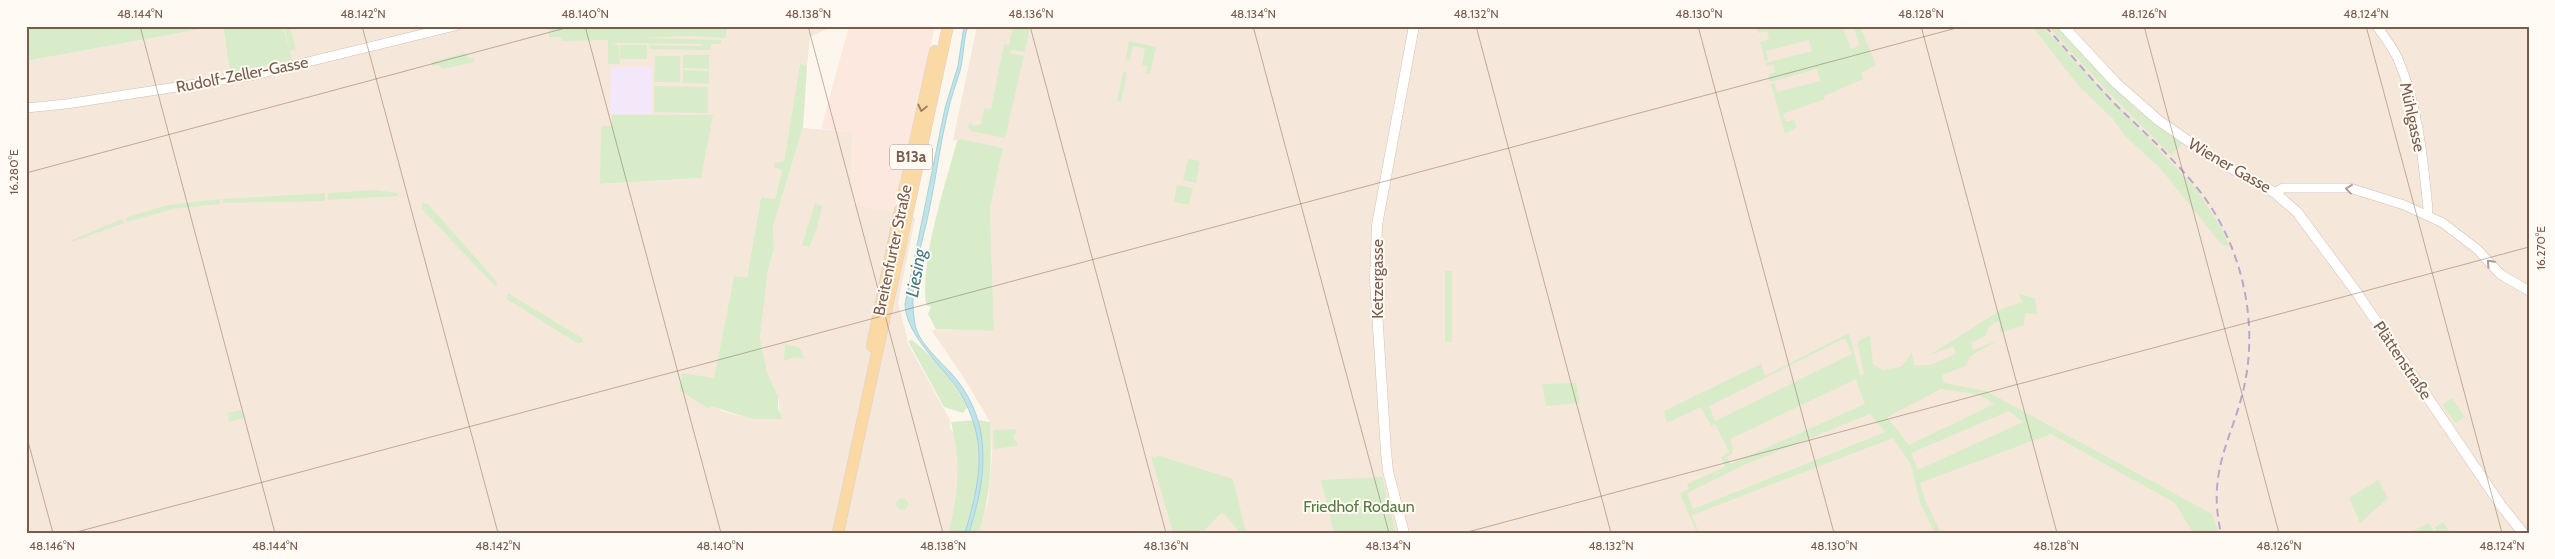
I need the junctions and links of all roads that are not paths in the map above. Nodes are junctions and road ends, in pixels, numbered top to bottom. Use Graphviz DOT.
graph roads {
  1 [pos="455,26"];
  2 [pos="940,26"];
  3 [pos="948,26"];
  4 [pos="1414,26"];
  5 [pos="2063,26"];
  6 [pos="2377,26"];
  7 [pos="26,108"];
  8 [pos="2275,193"];
  9 [pos="2427,214"];
  10 [pos="889,278"];
  11 [pos="2529,291"];
  12 [pos="838,533"];
  13 [pos="1404,533"];
  14 [pos="2523,533"];
  1 -- 7 [label="street, Rudolf-Zeller-Gasse"];
  2 -- 10 [label="main road, Breitenfurter Straße / B13a, one-way"];
  3 -- 10 [label="main road, Breitenfurter Straße / B13a"];
  4 -- 13 [label="main road, Ketzergasse"];
  5 -- 8 [label="main road, Wiener Gasse"];
  6 -- 9 [label="street, Mühlgasse"];
  9 -- 8 [label="street, Wiener Gasse, one-way"];
  8 -- 14 [label="main road, Plättenstraße"];
  11 -- 9 [label="street, Wiener Gasse, one-way"];
  10 -- 12 [label="main road, Breitenfurter Straße / B13a"];
}
